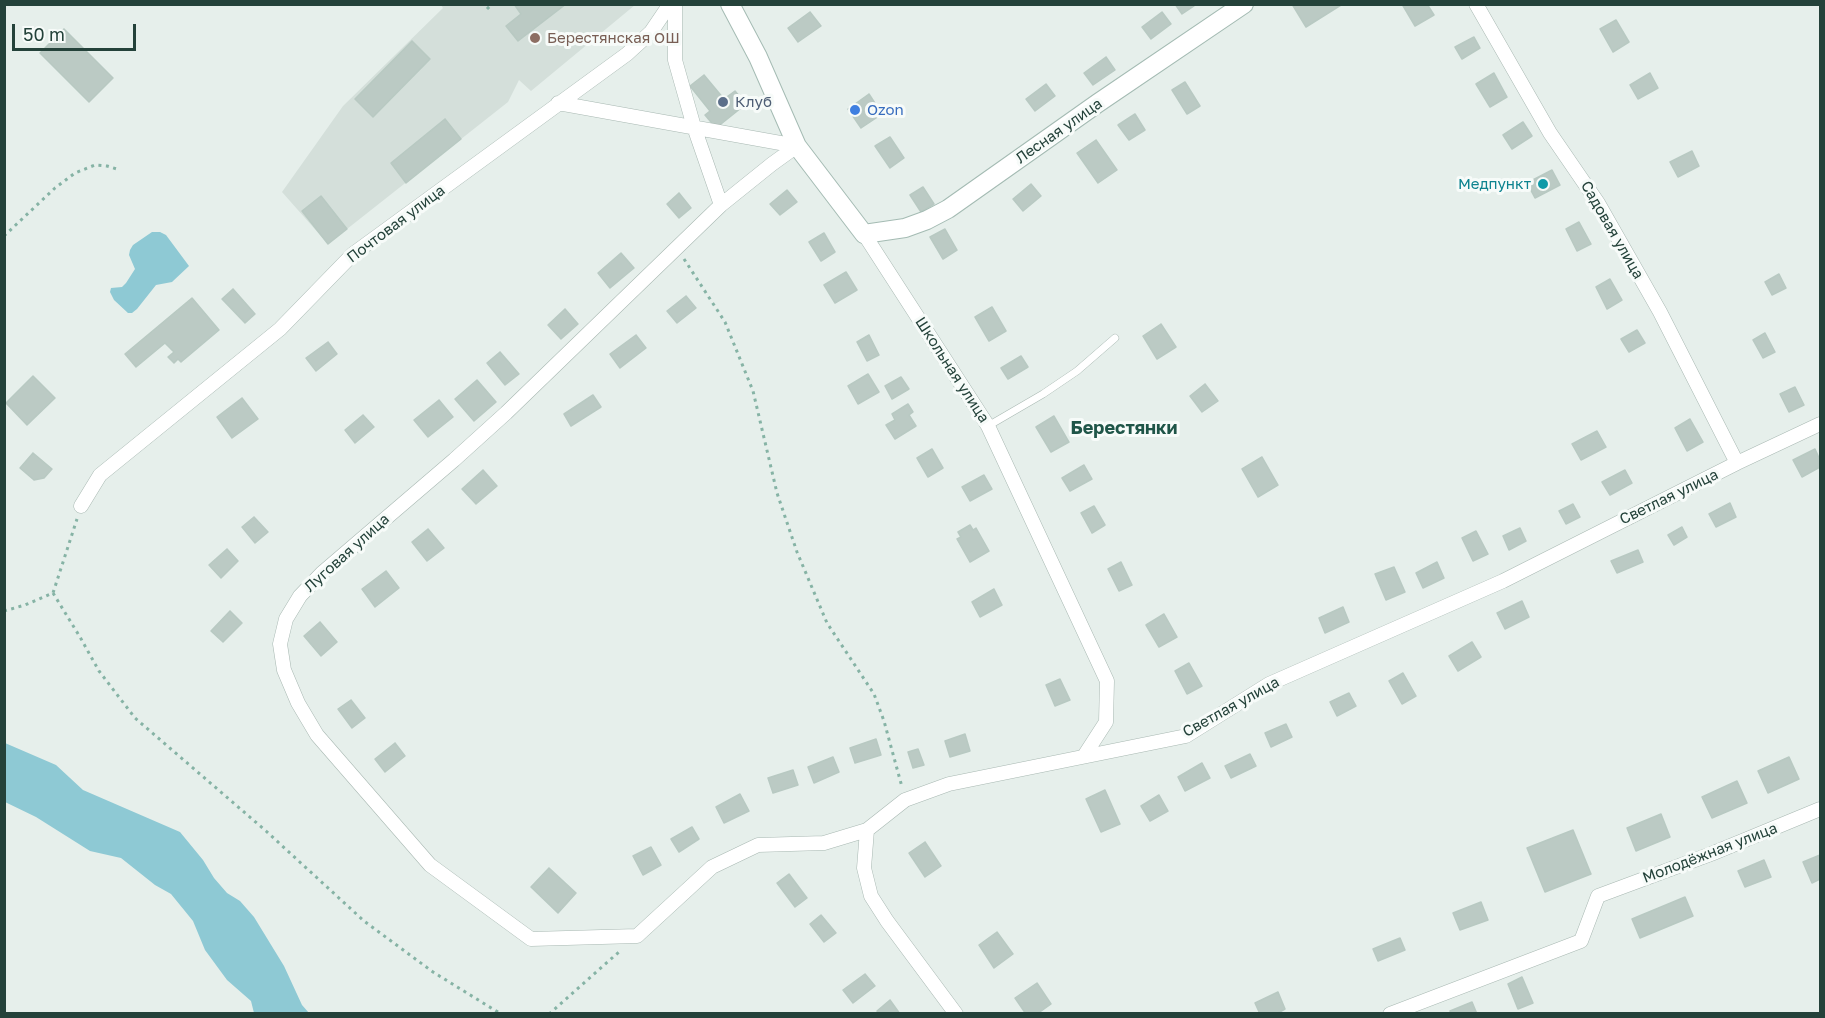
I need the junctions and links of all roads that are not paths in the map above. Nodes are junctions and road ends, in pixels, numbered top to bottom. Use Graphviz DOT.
graph roads {
  1 [pos="670,4"];
  2 [pos="675,4"];
  3 [pos="730,4"];
  4 [pos="1244,4"];
  5 [pos="1476,4"];
  6 [pos="558,103"];
  7 [pos="694,127"];
  8 [pos="797,146"];
  9 [pos="721,205"];
  10 [pos="864,234"];
  11 [pos="1115,338"];
  12 [pos="1821,424"];
  13 [pos="988,426"];
  14 [pos="1737,463"];
  15 [pos="81,506"];
  16 [pos="1084,756"];
  17 [pos="1821,809"];
  18 [pos="867,830"];
  19 [pos="637,936"];
  20 [pos="957,1014"];
  21 [pos="1390,1014"];
  1 -- 6 [label="street, Почтовая улица"];
  2 -- 7 [label="street"];
  3 -- 8 [label="street, Школьная улица"];
  4 -- 10 [label="street, Лесная улица"];
  5 -- 14 [label="street, Садовая улица"];
  6 -- 7 [label="street"];
  6 -- 15 [label="street, Почтовая улица"];
  7 -- 8 [label="street"];
  7 -- 9 [label="street"];
  8 -- 9 [label="street, Луговая улица"];
  8 -- 10 [label="street, Школьная улица"];
  9 -- 19 [label="street, Луговая улица"];
  10 -- 13 [label="street, Школьная улица"];
  11 -- 13 [label="lane"];
  12 -- 14 [label="street, Светлая улица"];
  13 -- 16 [label="street, Школьная улица"];
  14 -- 16 [label="street, Светлая улица"];
  16 -- 18 [label="street, Светлая улица"];
  17 -- 21 [label="street, Молодёжная улица"];
  18 -- 19 [label="street, Светлая улица"];
  18 -- 20 [label="street"];
}
